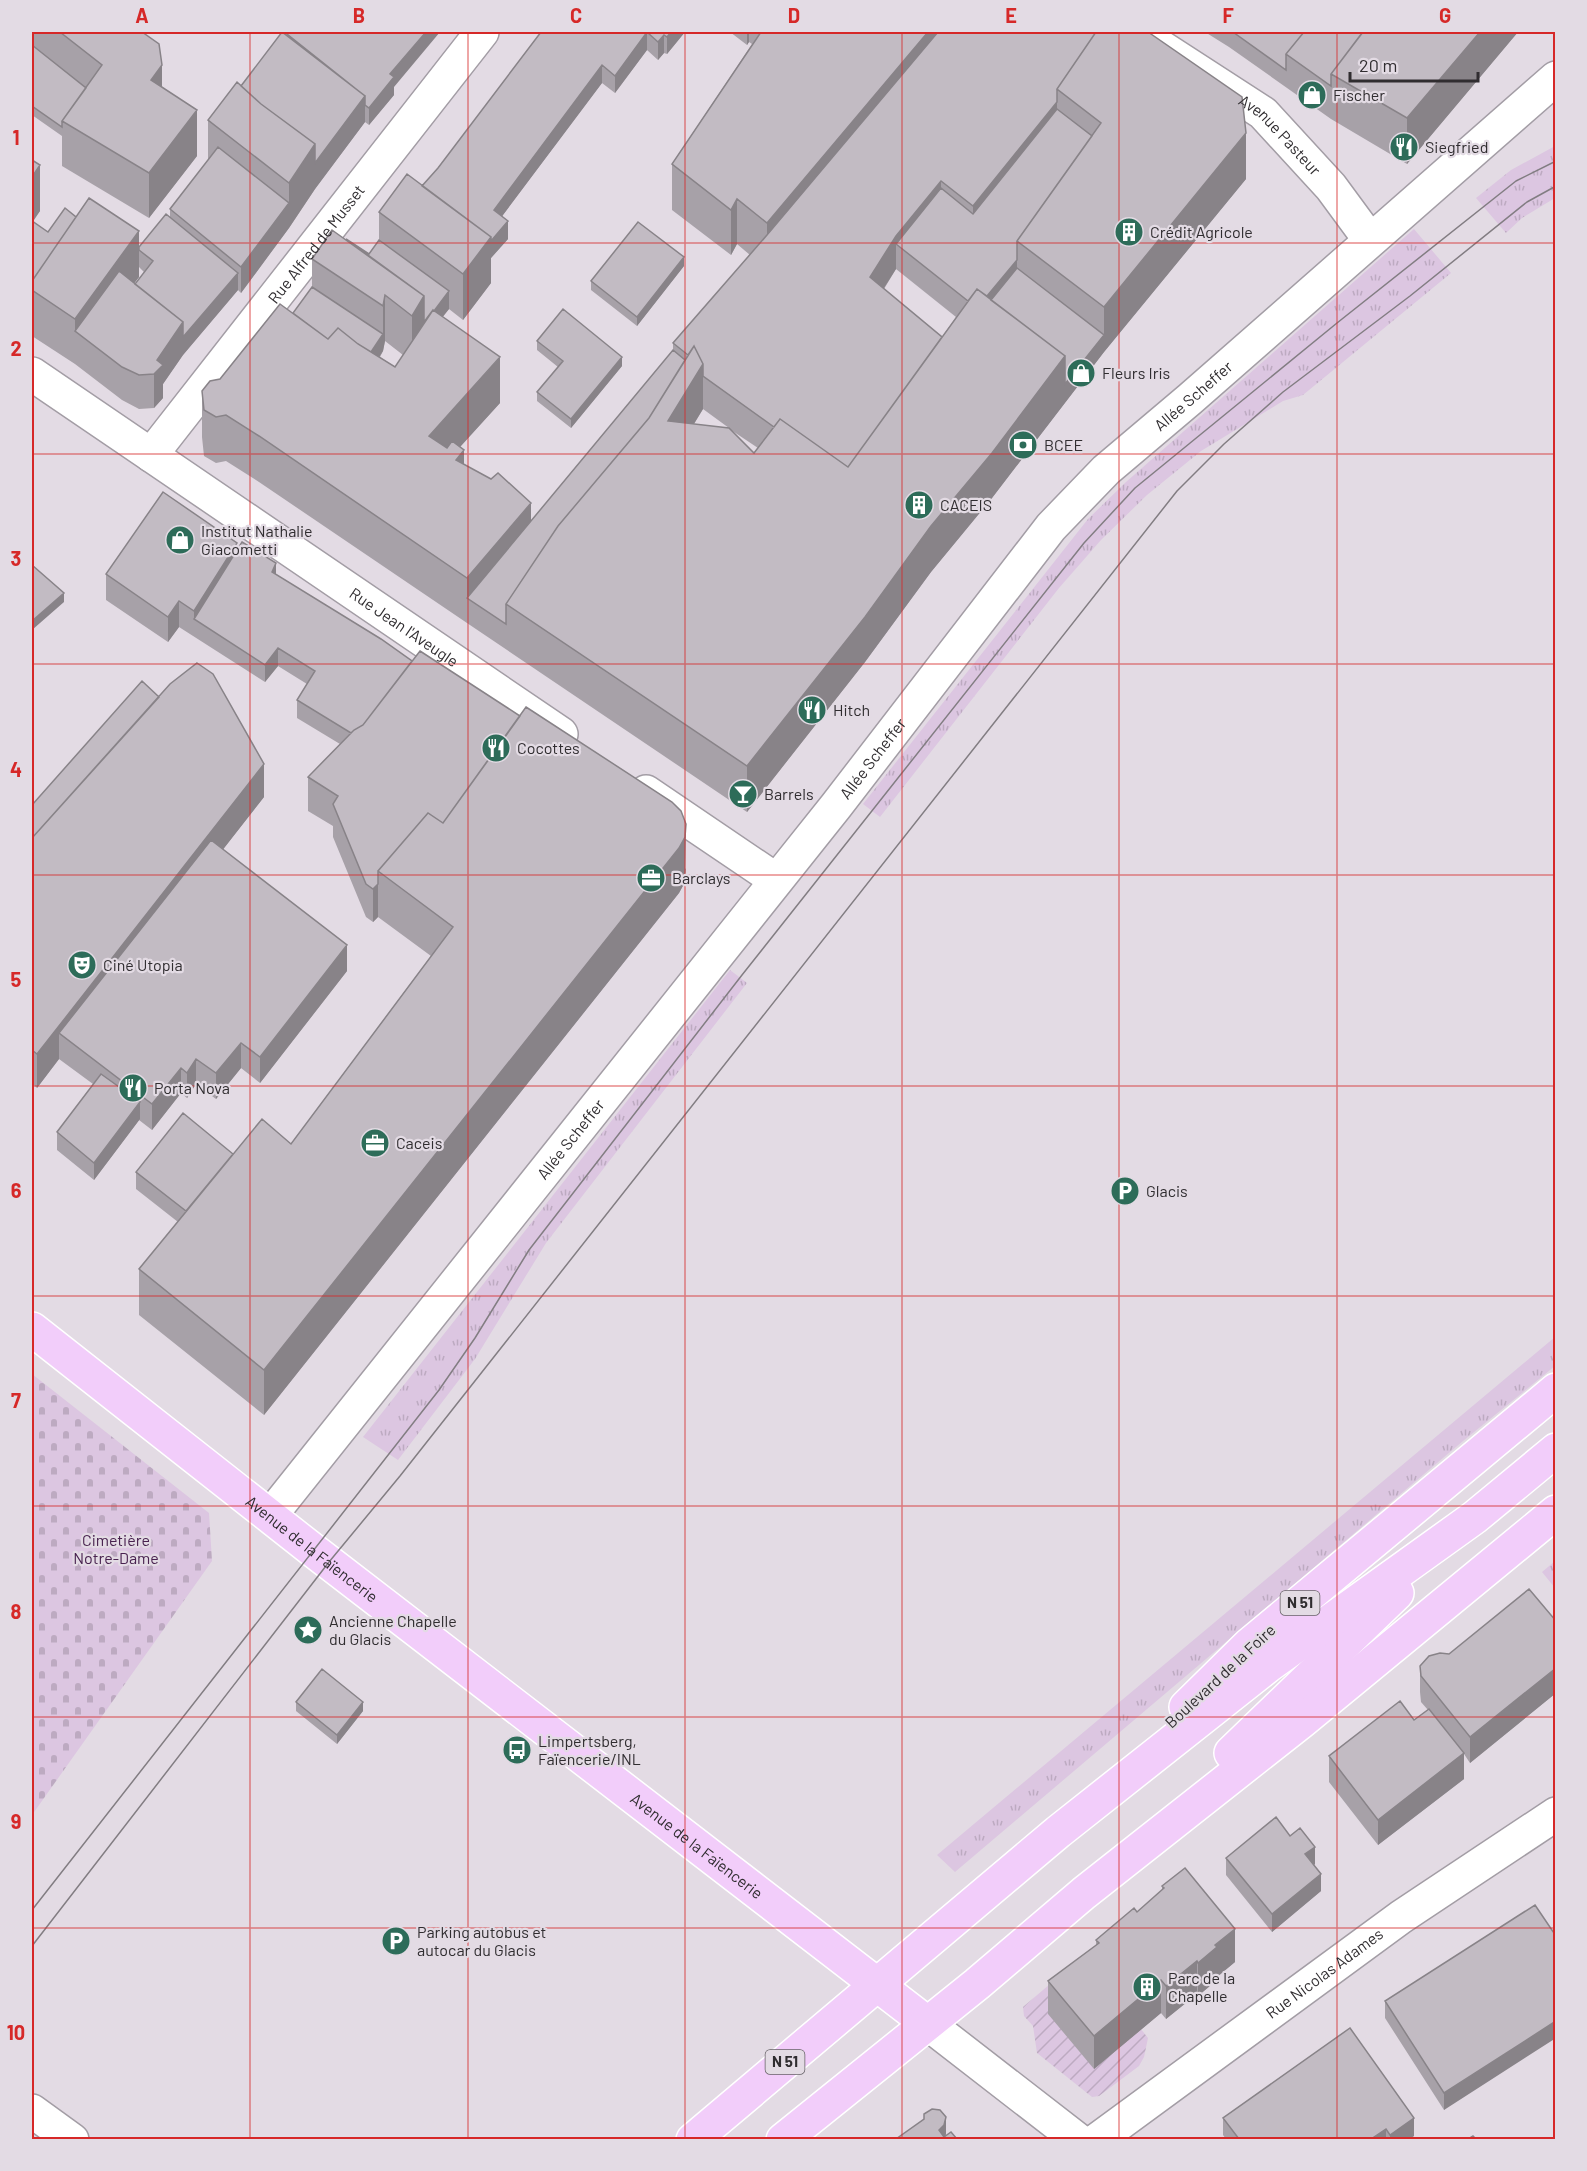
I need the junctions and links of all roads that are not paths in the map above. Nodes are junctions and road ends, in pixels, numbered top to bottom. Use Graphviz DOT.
graph roads {
  1 [pos="482,32"];
  2 [pos="1138,32"];
  3 [pos="1556,78"];
  4 [pos="1370,240"];
  5 [pos="32,374"];
  6 [pos="151,455"];
  7 [pos="584,750"];
  8 [pos="624,777"];
  9 [pos="776,880"];
  10 [pos="32,1329"];
  11 [pos="1556,1390"];
  12 [pos="1556,1450"];
  13 [pos="1556,1512"];
  14 [pos="270,1516"];
  15 [pos="1476,1517"];
  16 [pos="1556,1814"];
  17 [pos="1058,1832"];
  18 [pos="1084,1893"];
  19 [pos="877,1985"];
  20 [pos="927,2023"];
  21 [pos="32,2111"];
  22 [pos="72,2139"];
  23 [pos="693,2139"];
  24 [pos="783,2139"];
  25 [pos="1078,2139"];
  26 [pos="1097,2139"];
  1 -- 6 [label="street, Rue Alfred de Musset"];
  2 -- 4 [label="street, Avenue Pasteur"];
  3 -- 4 [label="street, Allée Scheffer"];
  4 -- 9 [label="street, Allée Scheffer"];
  5 -- 6 [label="street, Rue Jean l'Aveugle"];
  6 -- 7 [label="street, Rue Jean l'Aveugle"];
  8 -- 9 [label="street"];
  9 -- 14 [label="street, Allée Scheffer"];
  10 -- 14 [label="main road, Avenue de la Faïencerie"];
  11 -- 17 [label="main road, Boulevard de la Foire / N 51"];
  12 -- 15 [label="main road, Boulevard de la Foire / N 51"];
  13 -- 18 [label="main road, Boulevard de la Foire / N 51"];
  14 -- 19 [label="main road, Avenue de la Faïencerie"];
  15 -- 17 [label="main road, Boulevard de la Foire / N 51"];
  15 -- 18 [label="main road, Boulevard de la Foire / N 51"];
  16 -- 26 [label="street, Rue Nicolas Adames"];
  17 -- 19 [label="main road, Boulevard de la Foire / N 51"];
  18 -- 20 [label="main road, Boulevard de la Foire / N 51"];
  19 -- 20 [label="main road, Avenue de la Faïencerie"];
  19 -- 23 [label="main road, Boulevard de la Foire / N 51"];
  20 -- 24 [label="main road, Boulevard de la Foire"];
  20 -- 25 [label="street"];
  21 -- 22 [label="street"];
}
